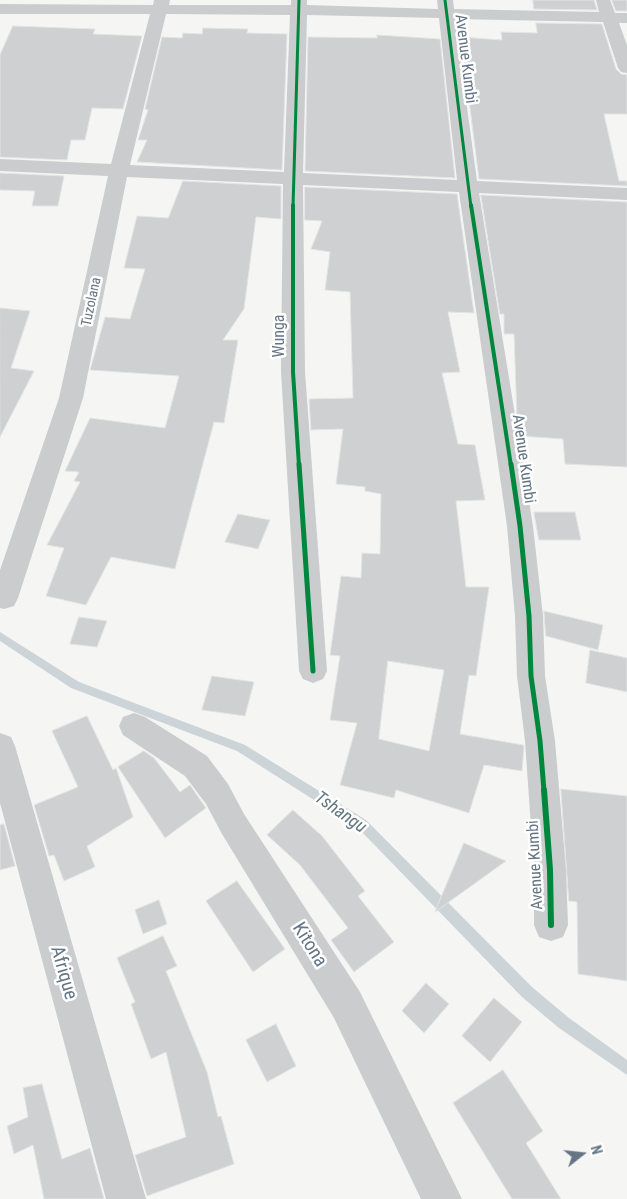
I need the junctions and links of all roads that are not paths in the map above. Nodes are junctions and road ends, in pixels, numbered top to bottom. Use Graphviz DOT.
graph roads {
  1 [pos="602,0"];
  2 [pos="161,4"];
  3 [pos="299,5"];
  4 [pos="446,7"];
  5 [pos="4,10"];
  6 [pos="609,18"];
  7 [pos="627,18"];
  8 [pos="627,68"];
  9 [pos="0,165"];
  10 [pos="119,170"];
  11 [pos="292,178"];
  12 [pos="468,188"];
  13 [pos="627,194"];
  14 [pos="4,598"];
  15 [pos="313,671"];
  16 [pos="134,726"];
  17 [pos="0,746"];
  18 [pos="551,925"];
  19 [pos="126,1199"];
  20 [pos="442,1199"];
  1 -- 6 [label="street"];
  2 -- 3 [label="street"];
  2 -- 5 [label="street"];
  2 -- 10 [label="street, Tuzolana"];
  3 -- 4 [label="street"];
  3 -- 11 [label="street, Wunga"];
  4 -- 6 [label="street"];
  4 -- 12 [label="street, Avenue Kumbi"];
  6 -- 7 [label="street"];
  6 -- 8 [label="street"];
  9 -- 10 [label="street"];
  10 -- 11 [label="street"];
  10 -- 14 [label="street, Tuzolana"];
  11 -- 12 [label="street"];
  11 -- 15 [label="street, Wunga"];
  12 -- 13 [label="street"];
  12 -- 18 [label="street, Avenue Kumbi"];
  16 -- 20 [label="street, Kitona"];
  17 -- 19 [label="street, Afrique"];
}
